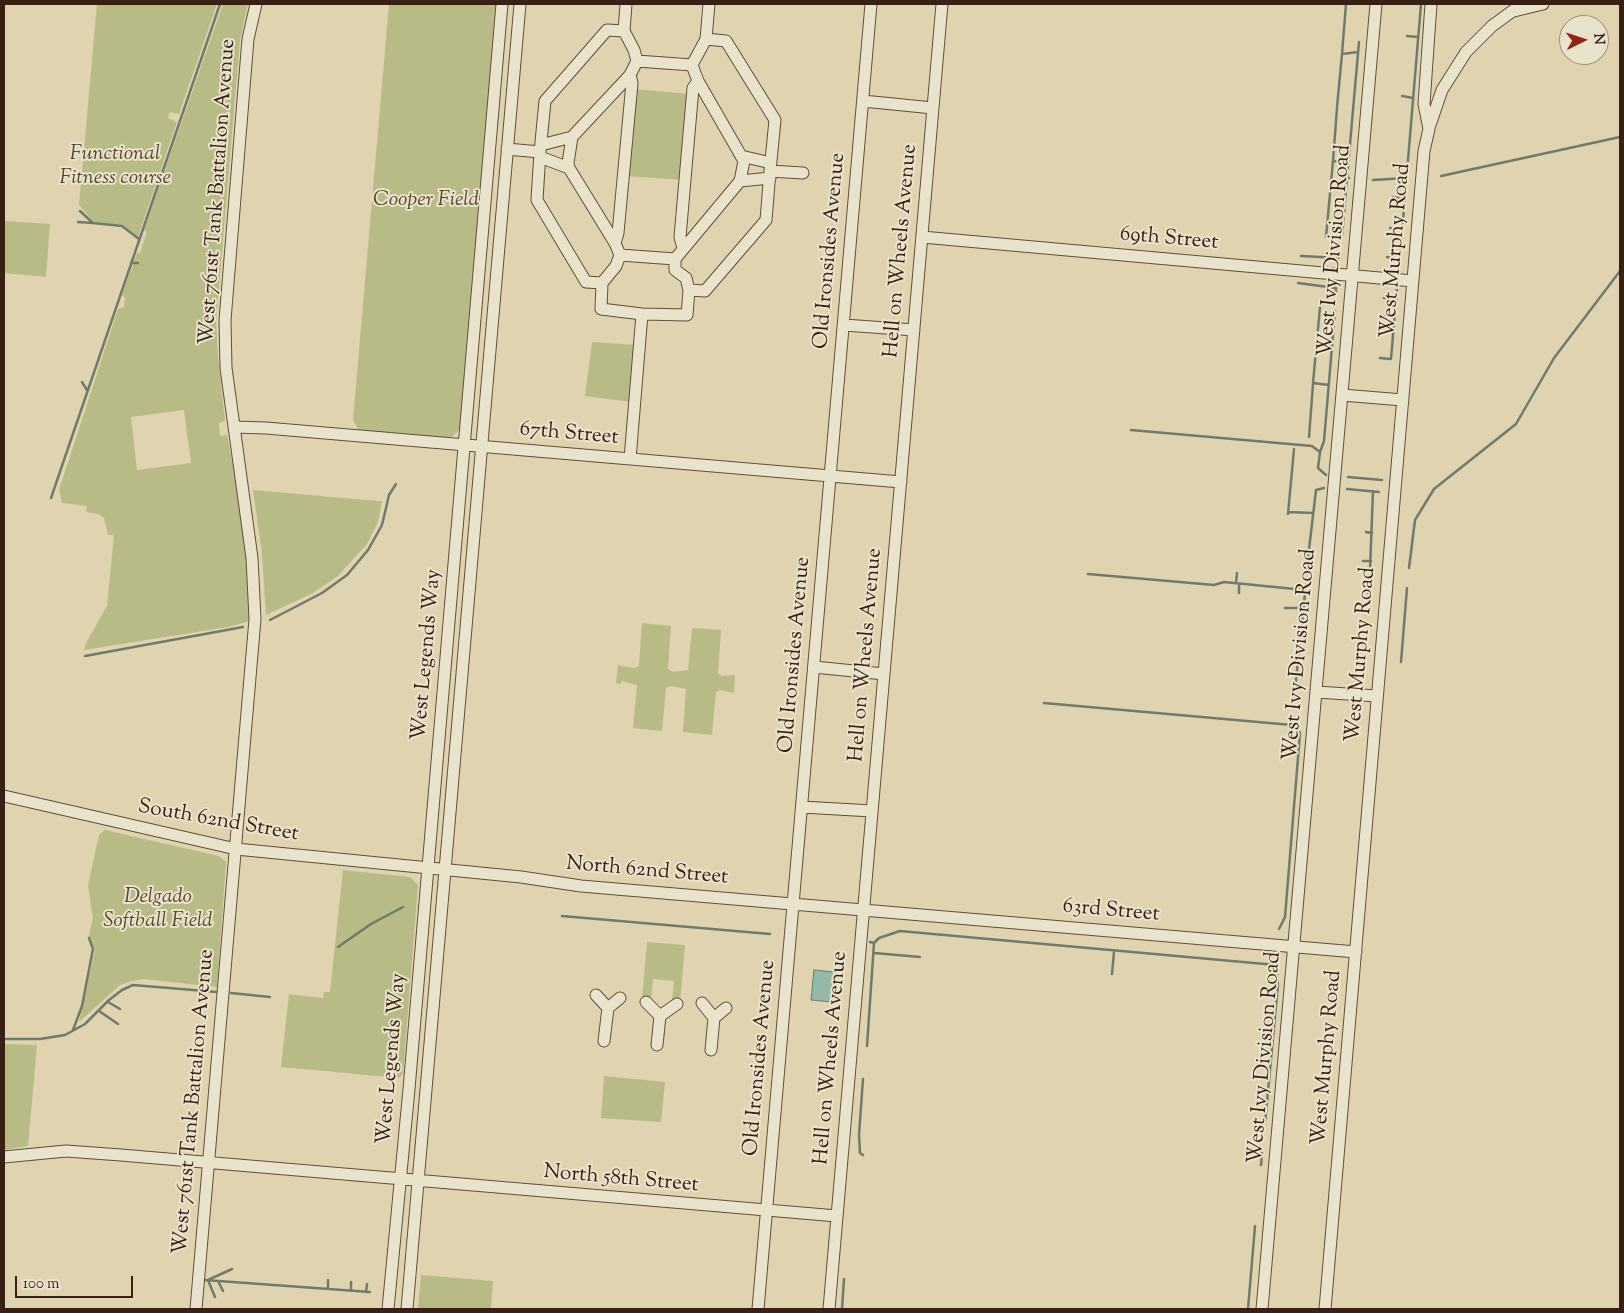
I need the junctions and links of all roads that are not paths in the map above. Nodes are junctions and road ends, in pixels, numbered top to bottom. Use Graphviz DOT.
graph roads {
  1 [pos="256,4"];
  2 [pos="502,4"];
  3 [pos="520,4"];
  4 [pos="626,4"];
  5 [pos="709,4"];
  6 [pos="871,4"];
  7 [pos="942,4"];
  8 [pos="1376,4"];
  9 [pos="1431,4"];
  10 [pos="1543,4"];
  11 [pos="1514,6"];
  12 [pos="624,31"];
  13 [pos="706,39"];
  14 [pos="636,61"];
  15 [pos="692,65"];
  16 [pos="630,75"];
  17 [pos="698,81"];
  18 [pos="863,101"];
  19 [pos="933,108"];
  20 [pos="1428,129"];
  21 [pos="572,137"];
  22 [pos="507,149"];
  23 [pos="540,151"];
  24 [pos="741,156"];
  25 [pos="569,168"];
  26 [pos="770,171"];
  27 [pos="803,172"];
  28 [pos="740,181"];
  29 [pos="922,237"];
  30 [pos="615,243"];
  31 [pos="682,248"];
  32 [pos="620,255"];
  33 [pos="675,259"];
  34 [pos="1353,276"];
  35 [pos="1413,281"];
  36 [pos="602,283"];
  37 [pos="689,290"];
  38 [pos="642,314"];
  39 [pos="844,325"];
  40 [pos="914,330"];
  41 [pos="1342,395"];
  42 [pos="1403,400"];
  43 [pos="234,427"];
  44 [pos="465,445"];
  45 [pos="482,446"];
  46 [pos="630,459"];
  47 [pos="831,475"];
  48 [pos="901,482"];
  49 [pos="814,667"];
  50 [pos="884,674"];
  51 [pos="1317,692"];
  52 [pos="1378,696"];
  53 [pos="4,796"];
  54 [pos="802,807"];
  55 [pos="872,811"];
  56 [pos="236,849"];
  57 [pos="428,868"];
  58 [pos="445,869"];
  59 [pos="794,904"];
  60 [pos="864,909"];
  61 [pos="1294,947"];
  62 [pos="1356,952"];
  63 [pos="596,995"];
  64 [pos="620,998"];
  65 [pos="646,1002"];
  66 [pos="677,1004"];
  67 [pos="702,1004"];
  68 [pos="608,1008"];
  69 [pos="726,1008"];
  70 [pos="660,1016"];
  71 [pos="714,1018"];
  72 [pos="604,1041"];
  73 [pos="657,1045"];
  74 [pos="711,1050"];
  75 [pos="4,1157"];
  76 [pos="208,1162"];
  77 [pos="401,1179"];
  78 [pos="419,1181"];
  79 [pos="766,1210"];
  80 [pos="837,1216"];
  81 [pos="196,1309"];
  82 [pos="388,1309"];
  83 [pos="408,1309"];
  84 [pos="758,1309"];
  85 [pos="829,1309"];
  86 [pos="1262,1309"];
  87 [pos="1325,1309"];
  1 -- 43 [label="street, West 761st Tank Battalion Avenue"];
  2 -- 44 [label="street, West Legends Way"];
  3 -- 22 [label="street, West Legends Way"];
  4 -- 12 [label="street"];
  5 -- 13 [label="street"];
  6 -- 18 [label="street, Old Ironsides Avenue"];
  7 -- 19 [label="street, Hell on Wheels Avenue"];
  8 -- 34 [label="street, West Ivy Division Road"];
  9 -- 20 [label="street, West Murphy Road"];
  10 -- 11 [label="street"];
  11 -- 20 [label="street"];
  12 -- 14 [label="street"];
  12 -- 23 [label="street"];
  13 -- 15 [label="street"];
  13 -- 26 [label="street"];
  14 -- 15 [label="street"];
  14 -- 16 [label="street"];
  15 -- 17 [label="street"];
  16 -- 21 [label="street"];
  16 -- 30 [label="street"];
  17 -- 24 [label="street"];
  17 -- 31 [label="street"];
  18 -- 19 [label="street"];
  18 -- 39 [label="street, Old Ironsides Avenue"];
  19 -- 29 [label="street, Hell on Wheels Avenue"];
  20 -- 35 [label="street, West Murphy Road"];
  21 -- 23 [label="street"];
  21 -- 25 [label="street"];
  22 -- 23 [label="street"];
  22 -- 45 [label="street, West Legends Way"];
  23 -- 25 [label="street"];
  23 -- 36 [label="street"];
  24 -- 26 [label="street"];
  24 -- 28 [label="street"];
  25 -- 30 [label="street"];
  26 -- 27 [label="street"];
  26 -- 28 [label="street"];
  26 -- 37 [label="street"];
  28 -- 31 [label="street"];
  29 -- 34 [label="street, 69th Street"];
  29 -- 40 [label="street, Hell on Wheels Avenue"];
  30 -- 32 [label="street"];
  31 -- 33 [label="street"];
  32 -- 33 [label="street"];
  32 -- 36 [label="street"];
  33 -- 37 [label="street"];
  34 -- 35 [label="street, 69th Street"];
  34 -- 41 [label="street, West Ivy Division Road"];
  35 -- 42 [label="street, West Murphy Road"];
  36 -- 38 [label="street"];
  37 -- 38 [label="street"];
  38 -- 46 [label="street"];
  39 -- 40 [label="street"];
  39 -- 47 [label="street, Old Ironsides Avenue"];
  40 -- 48 [label="street, Hell on Wheels Avenue"];
  41 -- 42 [label="street"];
  41 -- 51 [label="street, West Ivy Division Road"];
  42 -- 52 [label="street, West Murphy Road"];
  43 -- 44 [label="street, 67th Street"];
  43 -- 56 [label="street, West 761st Tank Battalion Avenue"];
  44 -- 45 [label="street, 67th Street"];
  44 -- 57 [label="street, West Legends Way"];
  45 -- 46 [label="street, 67th Street"];
  45 -- 58 [label="street, West Legends Way"];
  46 -- 47 [label="street, 67th Street"];
  47 -- 48 [label="street, 67th Street"];
  47 -- 49 [label="street, Old Ironsides Avenue"];
  48 -- 50 [label="street, Hell on Wheels Avenue"];
  49 -- 50 [label="street"];
  49 -- 54 [label="street, Old Ironsides Avenue"];
  50 -- 55 [label="street, Hell on Wheels Avenue"];
  51 -- 52 [label="street"];
  51 -- 61 [label="street, West Ivy Division Road"];
  52 -- 62 [label="street, West Murphy Road"];
  53 -- 56 [label="street, South 62nd Street"];
  54 -- 55 [label="street"];
  54 -- 59 [label="street, Old Ironsides Avenue"];
  55 -- 60 [label="street, Hell on Wheels Avenue"];
  56 -- 57 [label="street, South 62nd Street"];
  56 -- 76 [label="street, West 761st Tank Battalion Avenue"];
  57 -- 58 [label="street, North 62nd Street"];
  57 -- 77 [label="street, West Legends Way"];
  58 -- 59 [label="street, North 62nd Street"];
  58 -- 78 [label="street, West Legends Way"];
  59 -- 60 [label="street, North 62nd Street"];
  59 -- 79 [label="street, Old Ironsides Avenue"];
  60 -- 61 [label="street, 63rd Street"];
  60 -- 80 [label="street, Hell on Wheels Avenue"];
  61 -- 62 [label="street, 63rd Street"];
  61 -- 86 [label="street, West Ivy Division Road"];
  62 -- 87 [label="street, West Murphy Road"];
  63 -- 68 [label="street"];
  64 -- 68 [label="street"];
  65 -- 70 [label="street"];
  66 -- 70 [label="street"];
  67 -- 71 [label="street"];
  68 -- 72 [label="street"];
  69 -- 71 [label="street"];
  70 -- 73 [label="street"];
  71 -- 74 [label="street"];
  75 -- 76 [label="street, North 58th Street"];
  76 -- 77 [label="street, North 58th Street"];
  76 -- 81 [label="street, West 761st Tank Battalion Avenue"];
  77 -- 78 [label="street, North 58th Street"];
  77 -- 82 [label="street, West Legends Way"];
  78 -- 79 [label="street, North 58th Street"];
  78 -- 83 [label="street, West Legends Way"];
  79 -- 80 [label="street, North 58th Street"];
  79 -- 84 [label="street, Old Ironsides Avenue"];
  80 -- 85 [label="street, Hell on Wheels Avenue"];
}
